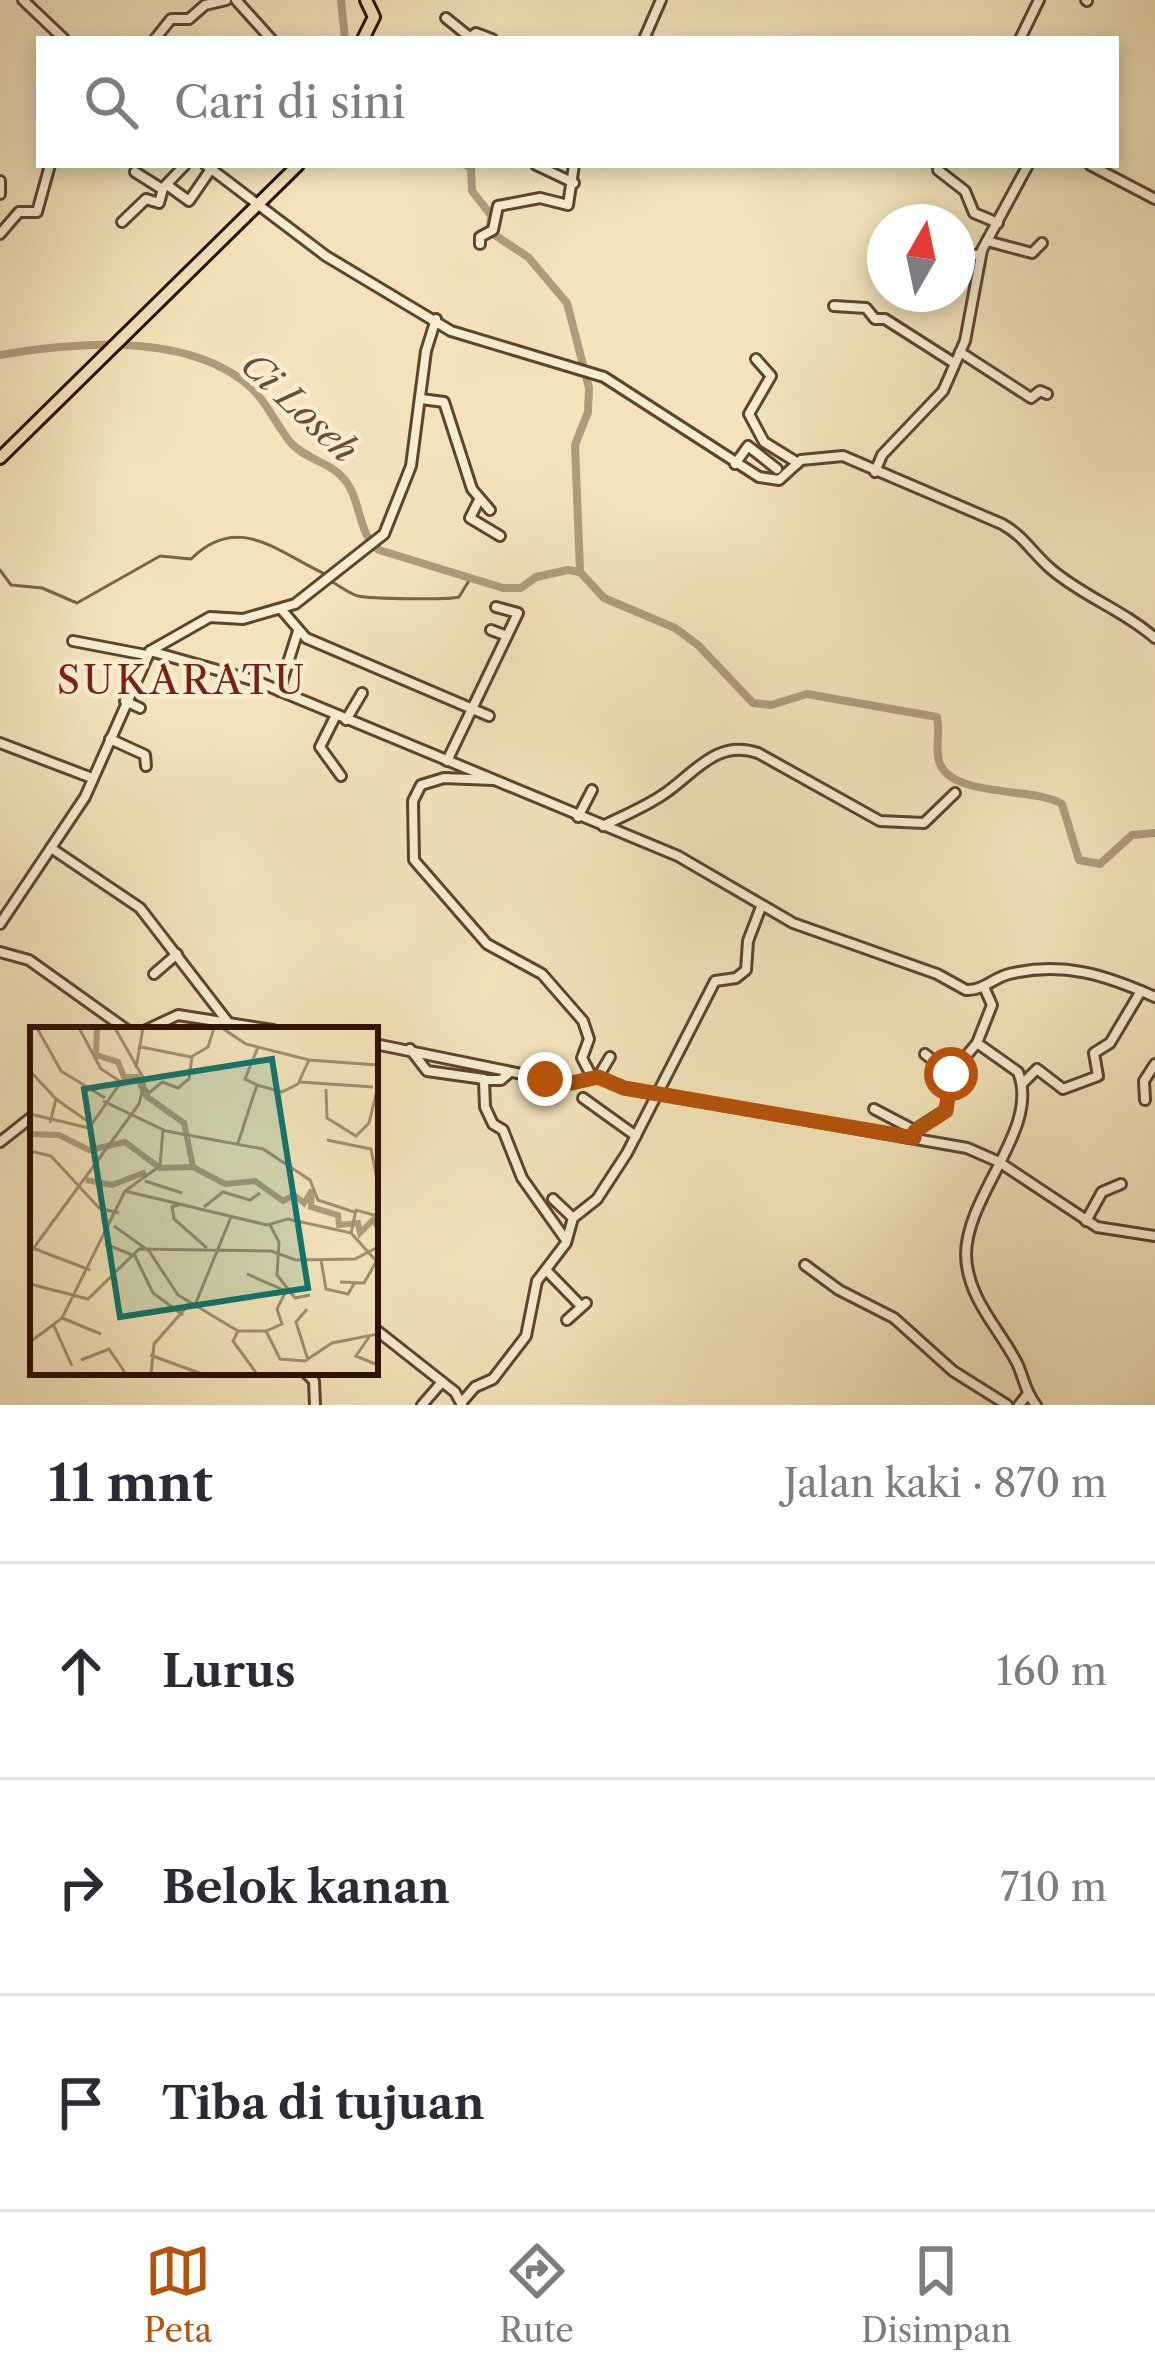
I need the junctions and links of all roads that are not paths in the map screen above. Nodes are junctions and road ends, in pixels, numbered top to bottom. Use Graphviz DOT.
graph roads {
  1 [pos="23,0"];
  2 [pos="226,0"];
  3 [pos="236,0"];
  4 [pos="366,0"];
  5 [pos="661,0"];
  6 [pos="1040,0"];
  7 [pos="446,18"];
  8 [pos="61,36"];
  9 [pos="157,36"];
  10 [pos="268,36"];
  11 [pos="365,36"];
  12 [pos="468,36"];
  13 [pos="647,36"];
  14 [pos="1022,36"];
  15 [pos="49,168"];
  16 [pos="182,168"];
  17 [pos="207,168"];
  18 [pos="209,168"];
  19 [pos="295,168"];
  20 [pos="542,168"];
  21 [pos="574,168"];
  22 [pos="1026,168"];
  23 [pos="1096,168"];
  24 [pos="938,170"];
  25 [pos="135,172"];
  26 [pos="0,181"];
  27 [pos="574,183"];
  28 [pos="165,187"];
  29 [pos="0,194"];
  30 [pos="1155,199"];
  31 [pos="256,205"];
  32 [pos="4,210"];
  33 [pos="122,222"];
  34 [pos="998,223"];
  35 [pos="0,234"];
  36 [pos="987,241"];
  37 [pos="1042,243"];
  38 [pos="480,244"];
  39 [pos="981,254"];
  40 [pos="975,255"];
  41 [pos="834,306"];
  42 [pos="436,319"];
  43 [pos="960,352"];
  44 [pos="756,359"];
  45 [pos="955,364"];
  46 [pos="1047,394"];
  47 [pos="421,399"];
  48 [pos="0,458"];
  49 [pos="798,463"];
  50 [pos="735,464"];
  51 [pos="778,470"];
  52 [pos="875,472"];
  53 [pos="478,502"];
  54 [pos="490,510"];
  55 [pos="500,536"];
  56 [pos="496,607"];
  57 [pos="281,609"];
  58 [pos="491,630"];
  59 [pos="299,631"];
  60 [pos="507,636"];
  61 [pos="1155,638"];
  62 [pos="73,641"];
  63 [pos="147,653"];
  64 [pos="278,691"];
  65 [pos="362,693"];
  66 [pos="125,701"];
  67 [pos="472,707"];
  68 [pos="140,708"];
  69 [pos="336,715"];
  70 [pos="489,716"];
  71 [pos="346,720"];
  72 [pos="110,739"];
  73 [pos="0,742"];
  74 [pos="447,761"];
  75 [pos="146,766"];
  76 [pos="341,776"];
  77 [pos="92,778"];
  78 [pos="493,780"];
  79 [pos="592,790"];
  80 [pos="955,793"];
  81 [pos="578,817"];
  82 [pos="602,827"];
  83 [pos="51,848"];
  84 [pos="762,906"];
  85 [pos="0,924"];
  86 [pos="0,952"];
  87 [pos="177,954"];
  88 [pos="154,974"];
  89 [pos="984,987"];
  90 [pos="1141,991"];
  91 [pos="1155,997"];
  92 [pos="231,1026"];
  93 [pos="123,1027"];
  94 [pos="153,1027"];
  95 [pos="977,1043"];
  96 [pos="378,1044"];
  97 [pos="410,1049"];
  98 [pos="925,1054"];
  99 [pos="610,1058"];
  100 [pos="1155,1064"];
  101 [pos="510,1072"];
  102 [pos="951,1074"];
  103 [pos="595,1077"];
  104 [pos="486,1080"];
  105 [pos="1023,1084"];
  106 [pos="660,1094"];
  107 [pos="583,1098"];
  108 [pos="1144,1100"];
  109 [pos="874,1108"];
  110 [pos="30,1118"];
  111 [pos="915,1134"];
  112 [pos="636,1136"];
  113 [pos="0,1142"];
  114 [pos="999,1162"];
  115 [pos="1120,1184"];
  116 [pos="553,1198"];
  117 [pos="573,1218"];
  118 [pos="1086,1221"];
  119 [pos="1155,1236"];
  120 [pos="567,1240"];
  121 [pos="805,1265"];
  122 [pos="546,1270"];
  123 [pos="567,1320"];
  124 [pos="378,1331"];
  125 [pos="308,1375"];
  126 [pos="442,1382"];
  127 [pos="1027,1394"];
  128 [pos="462,1403"];
  129 [pos="315,1405"];
  130 [pos="422,1405"];
  131 [pos="1007,1405"];
  132 [pos="1019,1405"];
  133 [pos="1036,1405"];
  1 -- 8 [label="street"];
  2 -- 9 [label="street"];
  3 -- 10 [label="street"];
  4 -- 11 [label="main road"];
  5 -- 13 [label="street"];
  6 -- 14 [label="street"];
  7 -- 12 [label="street"];
  15 -- 32 [label="street"];
  16 -- 28 [label="street"];
  17 -- 28 [label="street"];
  18 -- 31 [label="street"];
  19 -- 31 [label="main road"];
  20 -- 27 [label="street"];
  21 -- 27 [label="street"];
  22 -- 34 [label="street"];
  23 -- 30 [label="street"];
  24 -- 34 [label="street"];
  25 -- 28 [label="street"];
  26 -- 29 [label="street"];
  27 -- 38 [label="street"];
  28 -- 33 [label="street"];
  31 -- 42 [label="street"];
  31 -- 48 [label="main road"];
  32 -- 35 [label="street"];
  34 -- 36 [label="street"];
  36 -- 37 [label="street"];
  36 -- 39 [label="street"];
  39 -- 40 [label="street"];
  39 -- 43 [label="street"];
  41 -- 45 [label="street"];
  42 -- 47 [label="street"];
  42 -- 50 [label="street"];
  43 -- 45 [label="street"];
  43 -- 46 [label="street"];
  44 -- 49 [label="street"];
  45 -- 52 [label="street"];
  47 -- 53 [label="street"];
  47 -- 57 [label="street"];
  49 -- 50 [label="street"];
  49 -- 52 [label="street"];
  50 -- 51 [label="street"];
  52 -- 61 [label="street"];
  53 -- 54 [label="street"];
  53 -- 55 [label="street"];
  56 -- 60 [label="street"];
  57 -- 59 [label="street"];
  57 -- 63 [label="street"];
  58 -- 60 [label="street"];
  59 -- 64 [label="street"];
  59 -- 67 [label="street"];
  60 -- 67 [label="street"];
  62 -- 63 [label="street"];
  63 -- 64 [label="street"];
  63 -- 66 [label="street"];
  64 -- 69 [label="street"];
  65 -- 71 [label="street"];
  66 -- 68 [label="street"];
  66 -- 72 [label="street"];
  67 -- 70 [label="street"];
  67 -- 74 [label="street"];
  69 -- 71 [label="street"];
  69 -- 76 [label="street"];
  71 -- 74 [label="street"];
  72 -- 75 [label="street"];
  72 -- 77 [label="street"];
  73 -- 77 [label="street"];
  74 -- 78 [label="street"];
  77 -- 83 [label="street"];
  78 -- 81 [label="street"];
  78 -- 103 [label="street"];
  79 -- 81 [label="street"];
  80 -- 82 [label="street"];
  81 -- 82 [label="street"];
  82 -- 84 [label="street"];
  83 -- 85 [label="street"];
  83 -- 87 [label="street"];
  84 -- 89 [label="street"];
  84 -- 106 [label="street"];
  86 -- 93 [label="street"];
  87 -- 88 [label="street"];
  87 -- 92 [label="street"];
  89 -- 90 [label="street"];
  89 -- 95 [label="street"];
  90 -- 91 [label="street"];
  90 -- 105 [label="street"];
  92 -- 94 [label="street"];
  95 -- 102 [label="street"];
  95 -- 105 [label="street"];
  96 -- 97 [label="street"];
  97 -- 101 [label="street"];
  97 -- 104 [label="street"];
  98 -- 102 [label="street"];
  99 -- 103 [label="street"];
  100 -- 108 [label="street"];
  101 -- 103 [label="street"];
  101 -- 104 [label="street"];
  102 -- 111 [label="street"];
  103 -- 106 [label="street"];
  104 -- 120 [label="street"];
  105 -- 114 [label="street"];
  106 -- 111 [label="street"];
  106 -- 112 [label="street"];
  107 -- 112 [label="street"];
  109 -- 111 [label="street"];
  110 -- 113 [label="street"];
  111 -- 114 [label="street"];
  112 -- 117 [label="street"];
  114 -- 118 [label="street"];
  114 -- 127 [label="street"];
  115 -- 118 [label="street"];
  116 -- 117 [label="street"];
  117 -- 120 [label="street"];
  118 -- 119 [label="street"];
  120 -- 122 [label="street"];
  121 -- 131 [label="street"];
  122 -- 123 [label="street"];
  122 -- 128 [label="street"];
  124 -- 126 [label="street"];
  125 -- 129 [label="street"];
  126 -- 128 [label="street"];
  126 -- 130 [label="street"];
  127 -- 132 [label="street"];
  127 -- 133 [label="street"];
}
